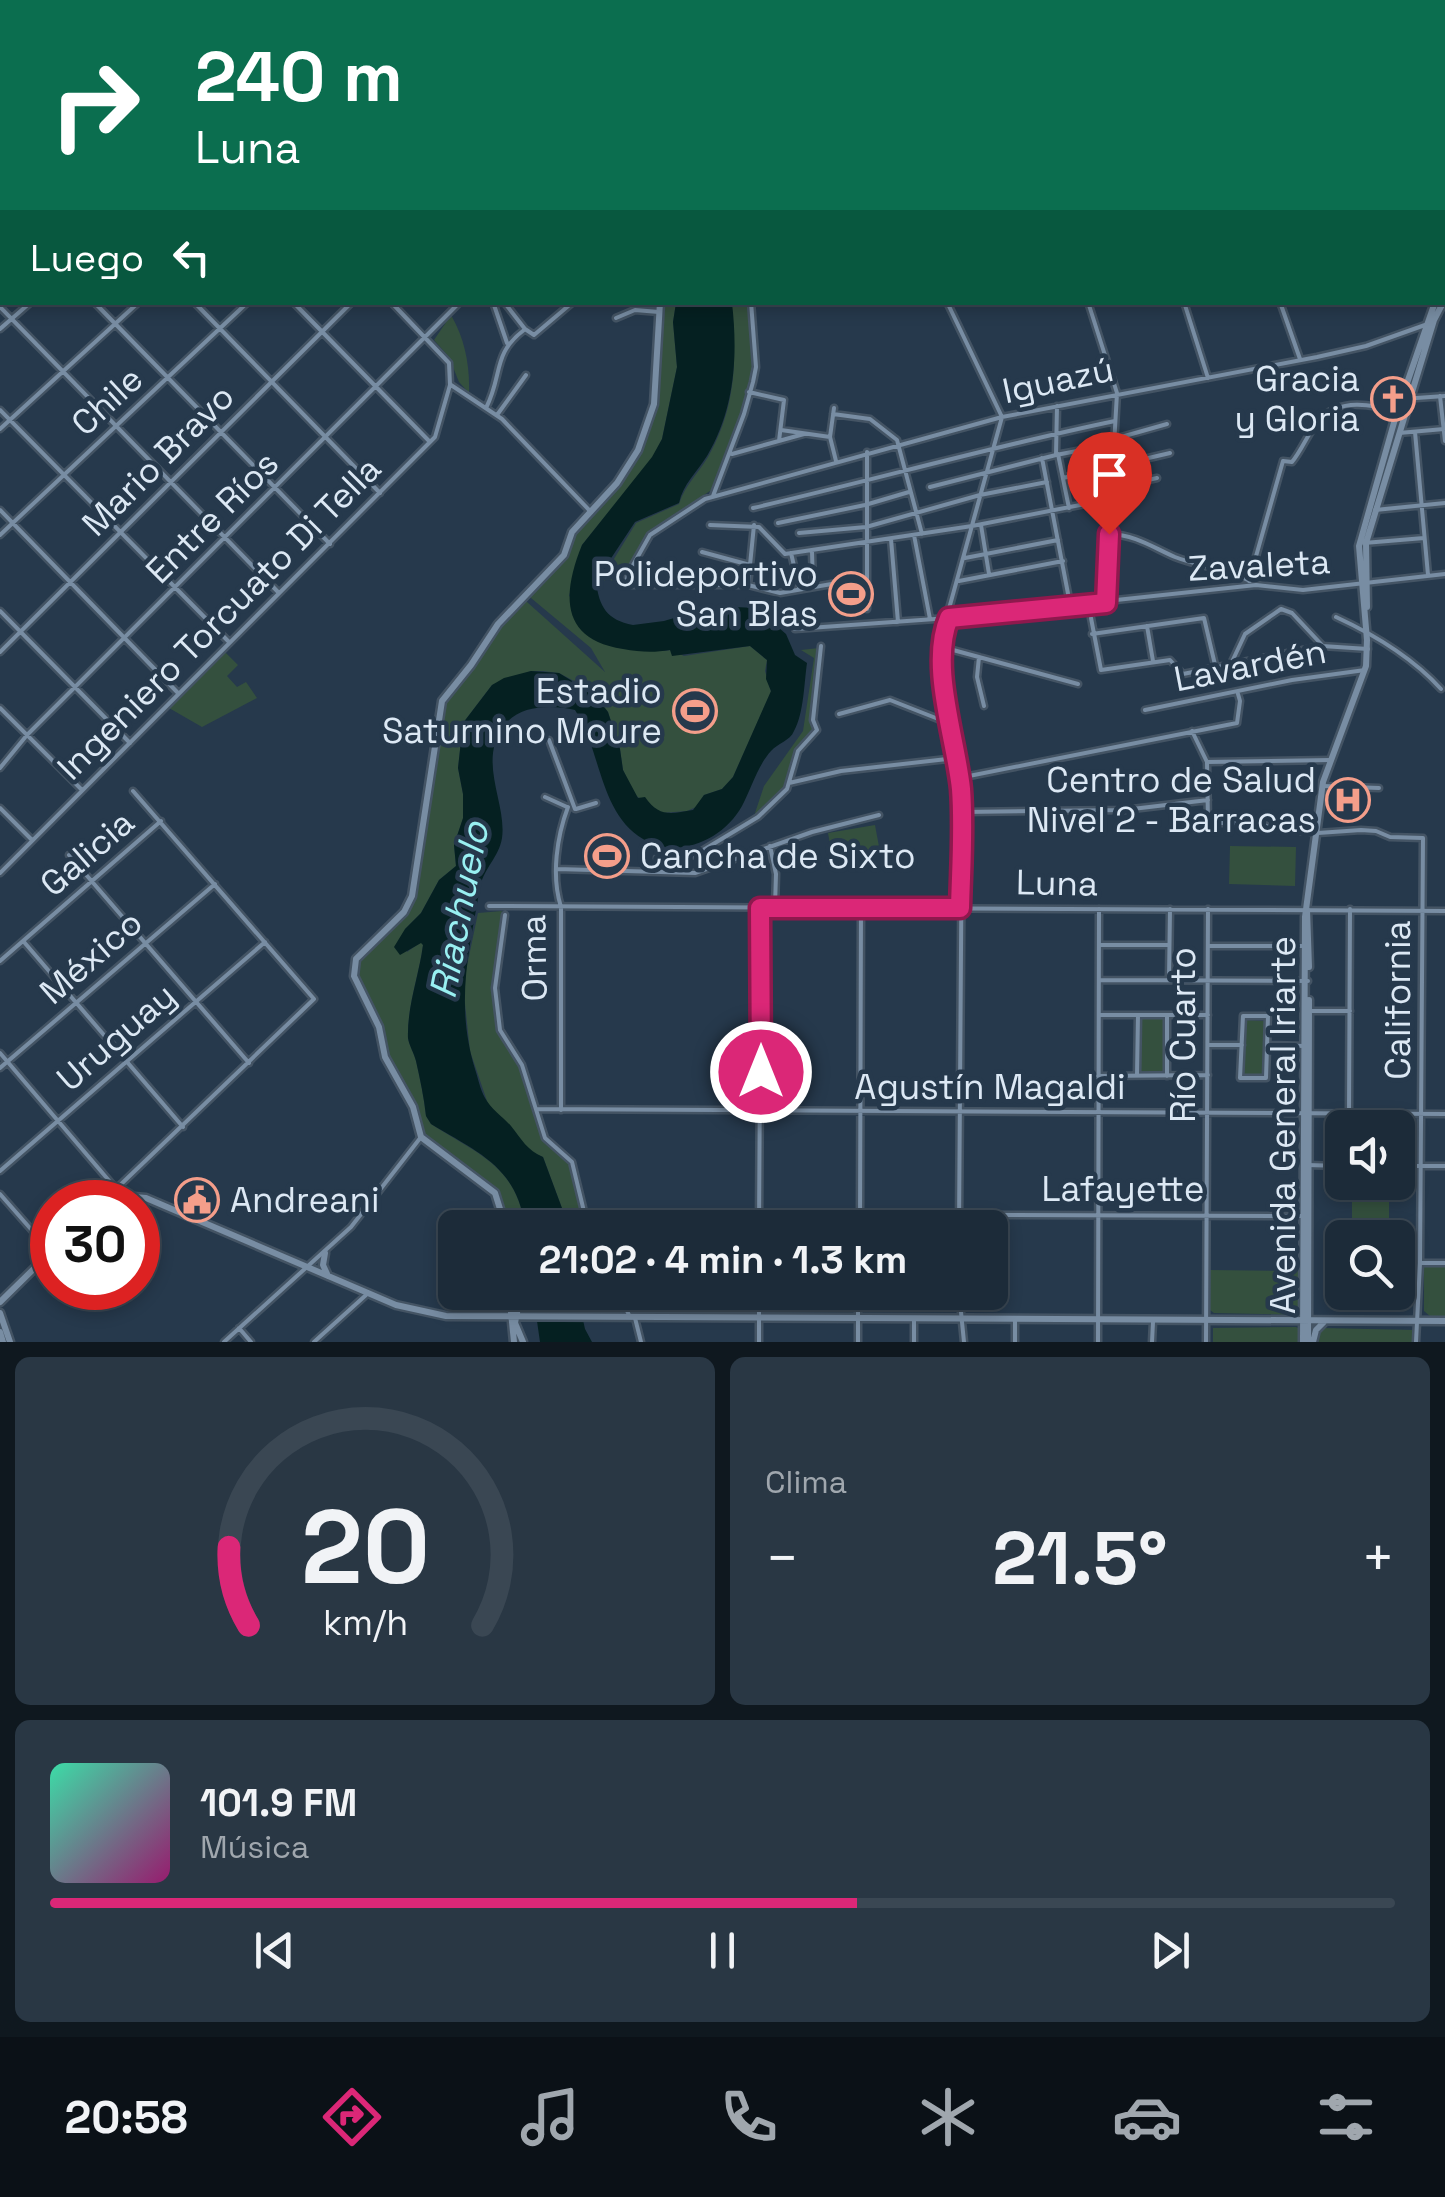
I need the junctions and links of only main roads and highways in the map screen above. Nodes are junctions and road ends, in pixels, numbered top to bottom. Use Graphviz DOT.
graph roads {
  1 [pos="660,305"];
  2 [pos="1433,305"];
  3 [pos="1442,305"];
  4 [pos="1445,316"];
  5 [pos="1434,320"];
  6 [pos="1405,398"];
  7 [pos="1394,434"];
  8 [pos="1368,632"];
  9 [pos="1360,690"];
  10 [pos="1307,909"];
  11 [pos="1306,981"];
  12 [pos="160,1203"];
  13 [pos="500,1210"];
  14 [pos="324,1253"];
  15 [pos="30,1273"];
  16 [pos="328,1277"];
  17 [pos="0,1302"];
  18 [pos="512,1310"];
  19 [pos="515,1310"];
  20 [pos="0,1313"];
  21 [pos="513,1318"];
  22 [pos="1305,1321"];
  23 [pos="1325,1321"];
  24 [pos="1445,1321"];
  25 [pos="0,1332"];
  26 [pos="6,1342"];
  27 [pos="514,1342"];
  28 [pos="523,1342"];
  29 [pos="1308,1342"];
  1 -- 13 [label="main road"];
  2 -- 6 [label="main road, Avenida General Iriarte"];
  3 -- 5 [label="main road, Avenida General Iriarte"];
  4 -- 5 [label="main road, Iguazú"];
  5 -- 6 [label="main road, Avenida General Iriarte"];
  6 -- 7 [label="main road, Avenida General Iriarte"];
  6 -- 7 [label="main road, Avenida General Iriarte"];
  7 -- 8 [label="main road, Avenida General Iriarte"];
  8 -- 9 [label="main road, Avenida General Iriarte"];
  8 -- 9 [label="main road, Avenida General Iriarte"];
  9 -- 10 [label="main road, Avenida General Iriarte"];
  10 -- 11 [label="main road, Avenida General Iriarte"];
  10 -- 11 [label="main road, Avenida General Iriarte"];
  11 -- 22 [label="main road, Avenida General Iriarte"];
  12 -- 16 [label="main road"];
  14 -- 16 [label="main road"];
  15 -- 17 [label="main road"];
  16 -- 21 [label="main road"];
  18 -- 21 [label="main road"];
  19 -- 21 [label="main road"];
  20 -- 26 [label="main road"];
  21 -- 22 [label="main road"];
  21 -- 27 [label="main road"];
  21 -- 28 [label="main road"];
  22 -- 23 [label="main road"];
  22 -- 29 [label="main road, Avenida General Iriarte"];
  23 -- 24 [label="main road"];
  23 -- 29 [label="main road"];
  25 -- 26 [label="main road"];
}
